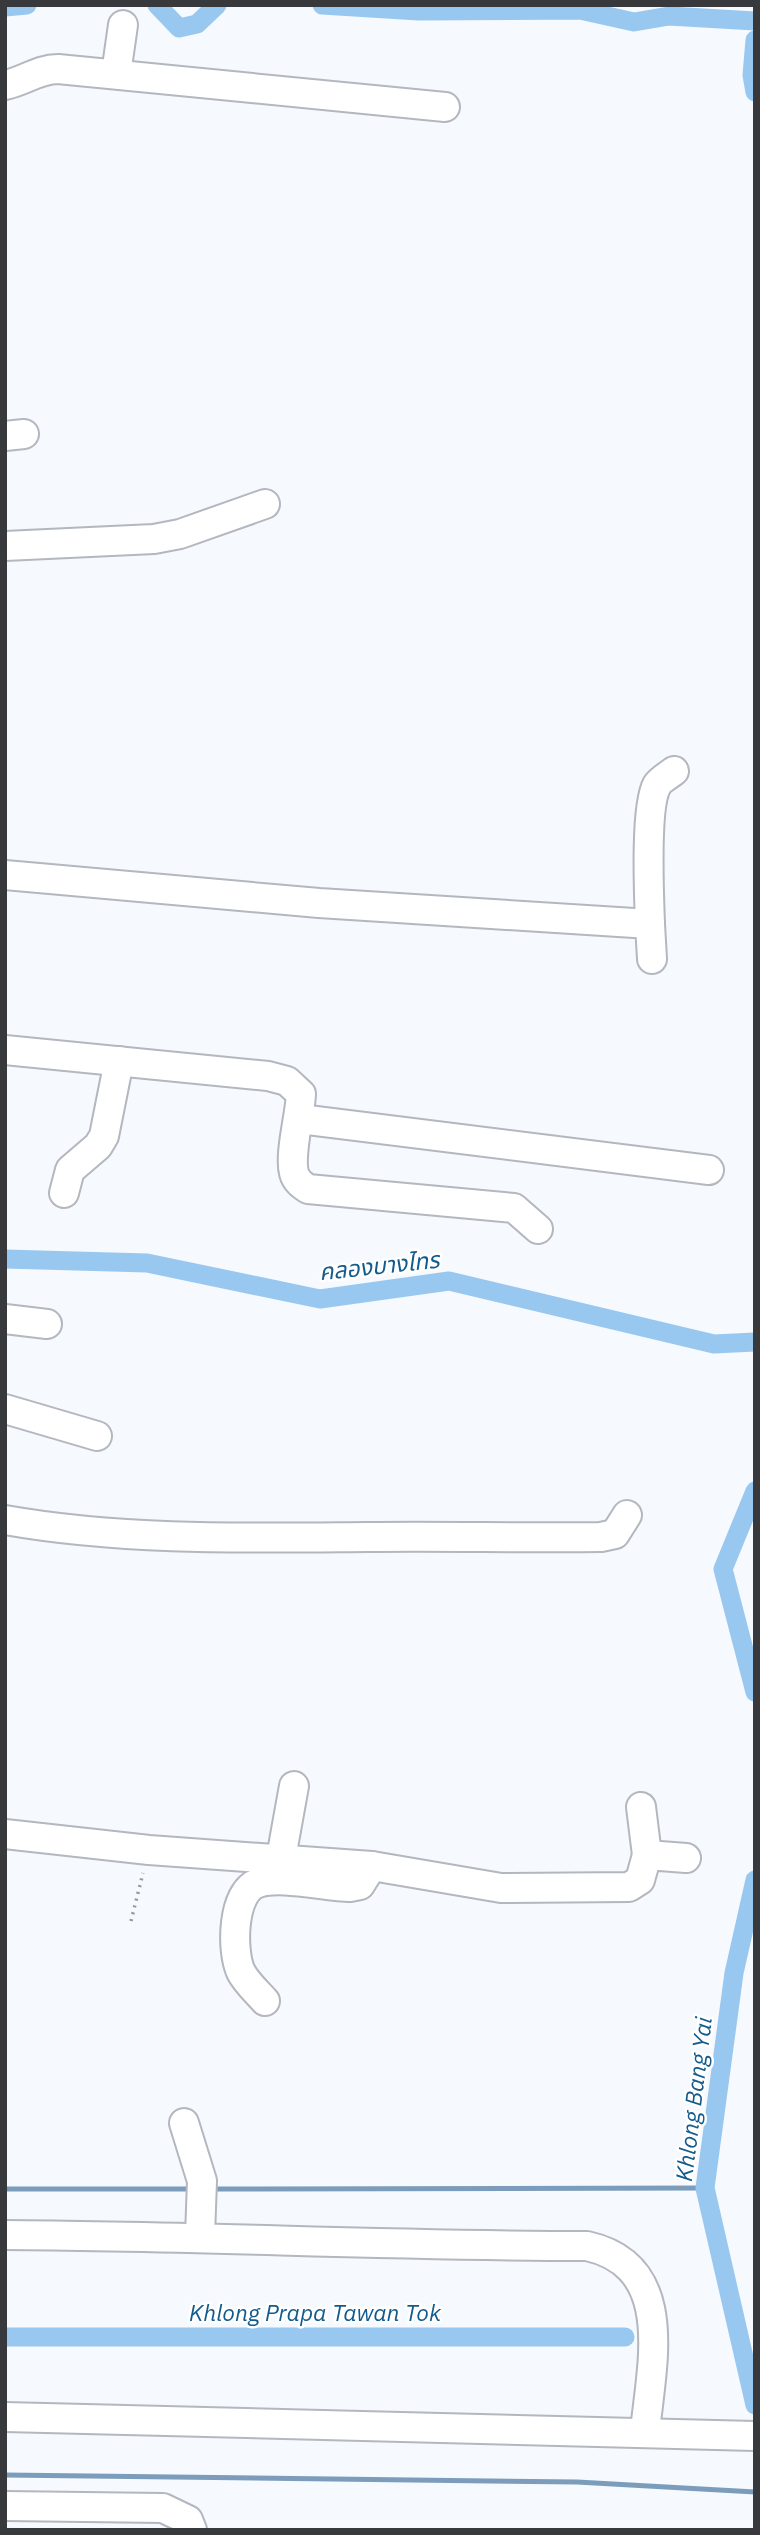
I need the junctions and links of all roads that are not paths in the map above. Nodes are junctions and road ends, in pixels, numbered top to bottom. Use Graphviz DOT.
graph roads {
  1 [pos="123,25"];
  2 [pos="116,74"];
  3 [pos="5,85"];
  4 [pos="445,107"];
  5 [pos="265,504"];
  6 [pos="5,547"];
  7 [pos="674,771"];
  8 [pos="5,875"];
  9 [pos="650,924"];
  10 [pos="652,959"];
  11 [pos="5,1050"];
  12 [pos="119,1061"];
  13 [pos="300,1119"];
  14 [pos="709,1170"];
  15 [pos="64,1194"];
  16 [pos="538,1229"];
  17 [pos="5,1318"];
  18 [pos="47,1324"];
  19 [pos="5,1409"];
  20 [pos="97,1436"];
  21 [pos="627,1515"];
  22 [pos="5,1520"];
  23 [pos="294,1786"];
  24 [pos="641,1807"];
  25 [pos="5,1834"];
  26 [pos="647,1856"];
  27 [pos="281,1858"];
  28 [pos="686,1858"];
  29 [pos="372,1866"];
  30 [pos="265,2001"];
  31 [pos="184,2123"];
  32 [pos="5,2235"];
  33 [pos="200,2236"];
  34 [pos="5,2417"];
  35 [pos="645,2431"];
  36 [pos="755,2436"];
  37 [pos="5,2506"];
  38 [pos="192,2530"];
  1 -- 2 [label="street"];
  2 -- 3 [label="street"];
  2 -- 4 [label="street"];
  5 -- 6 [label="street"];
  7 -- 9 [label="street"];
  8 -- 9 [label="street"];
  9 -- 10 [label="street"];
  11 -- 12 [label="street"];
  12 -- 13 [label="street"];
  12 -- 15 [label="street"];
  13 -- 14 [label="street"];
  13 -- 16 [label="street"];
  17 -- 18 [label="street"];
  19 -- 20 [label="street"];
  21 -- 22 [label="street"];
  23 -- 27 [label="street"];
  24 -- 26 [label="street"];
  25 -- 27 [label="street"];
  26 -- 28 [label="street"];
  26 -- 29 [label="street"];
  27 -- 29 [label="street"];
  29 -- 30 [label="street"];
  31 -- 33 [label="street"];
  32 -- 33 [label="street"];
  33 -- 35 [label="street"];
  34 -- 35 [label="street"];
  35 -- 36 [label="street"];
  37 -- 38 [label="street"];
}
